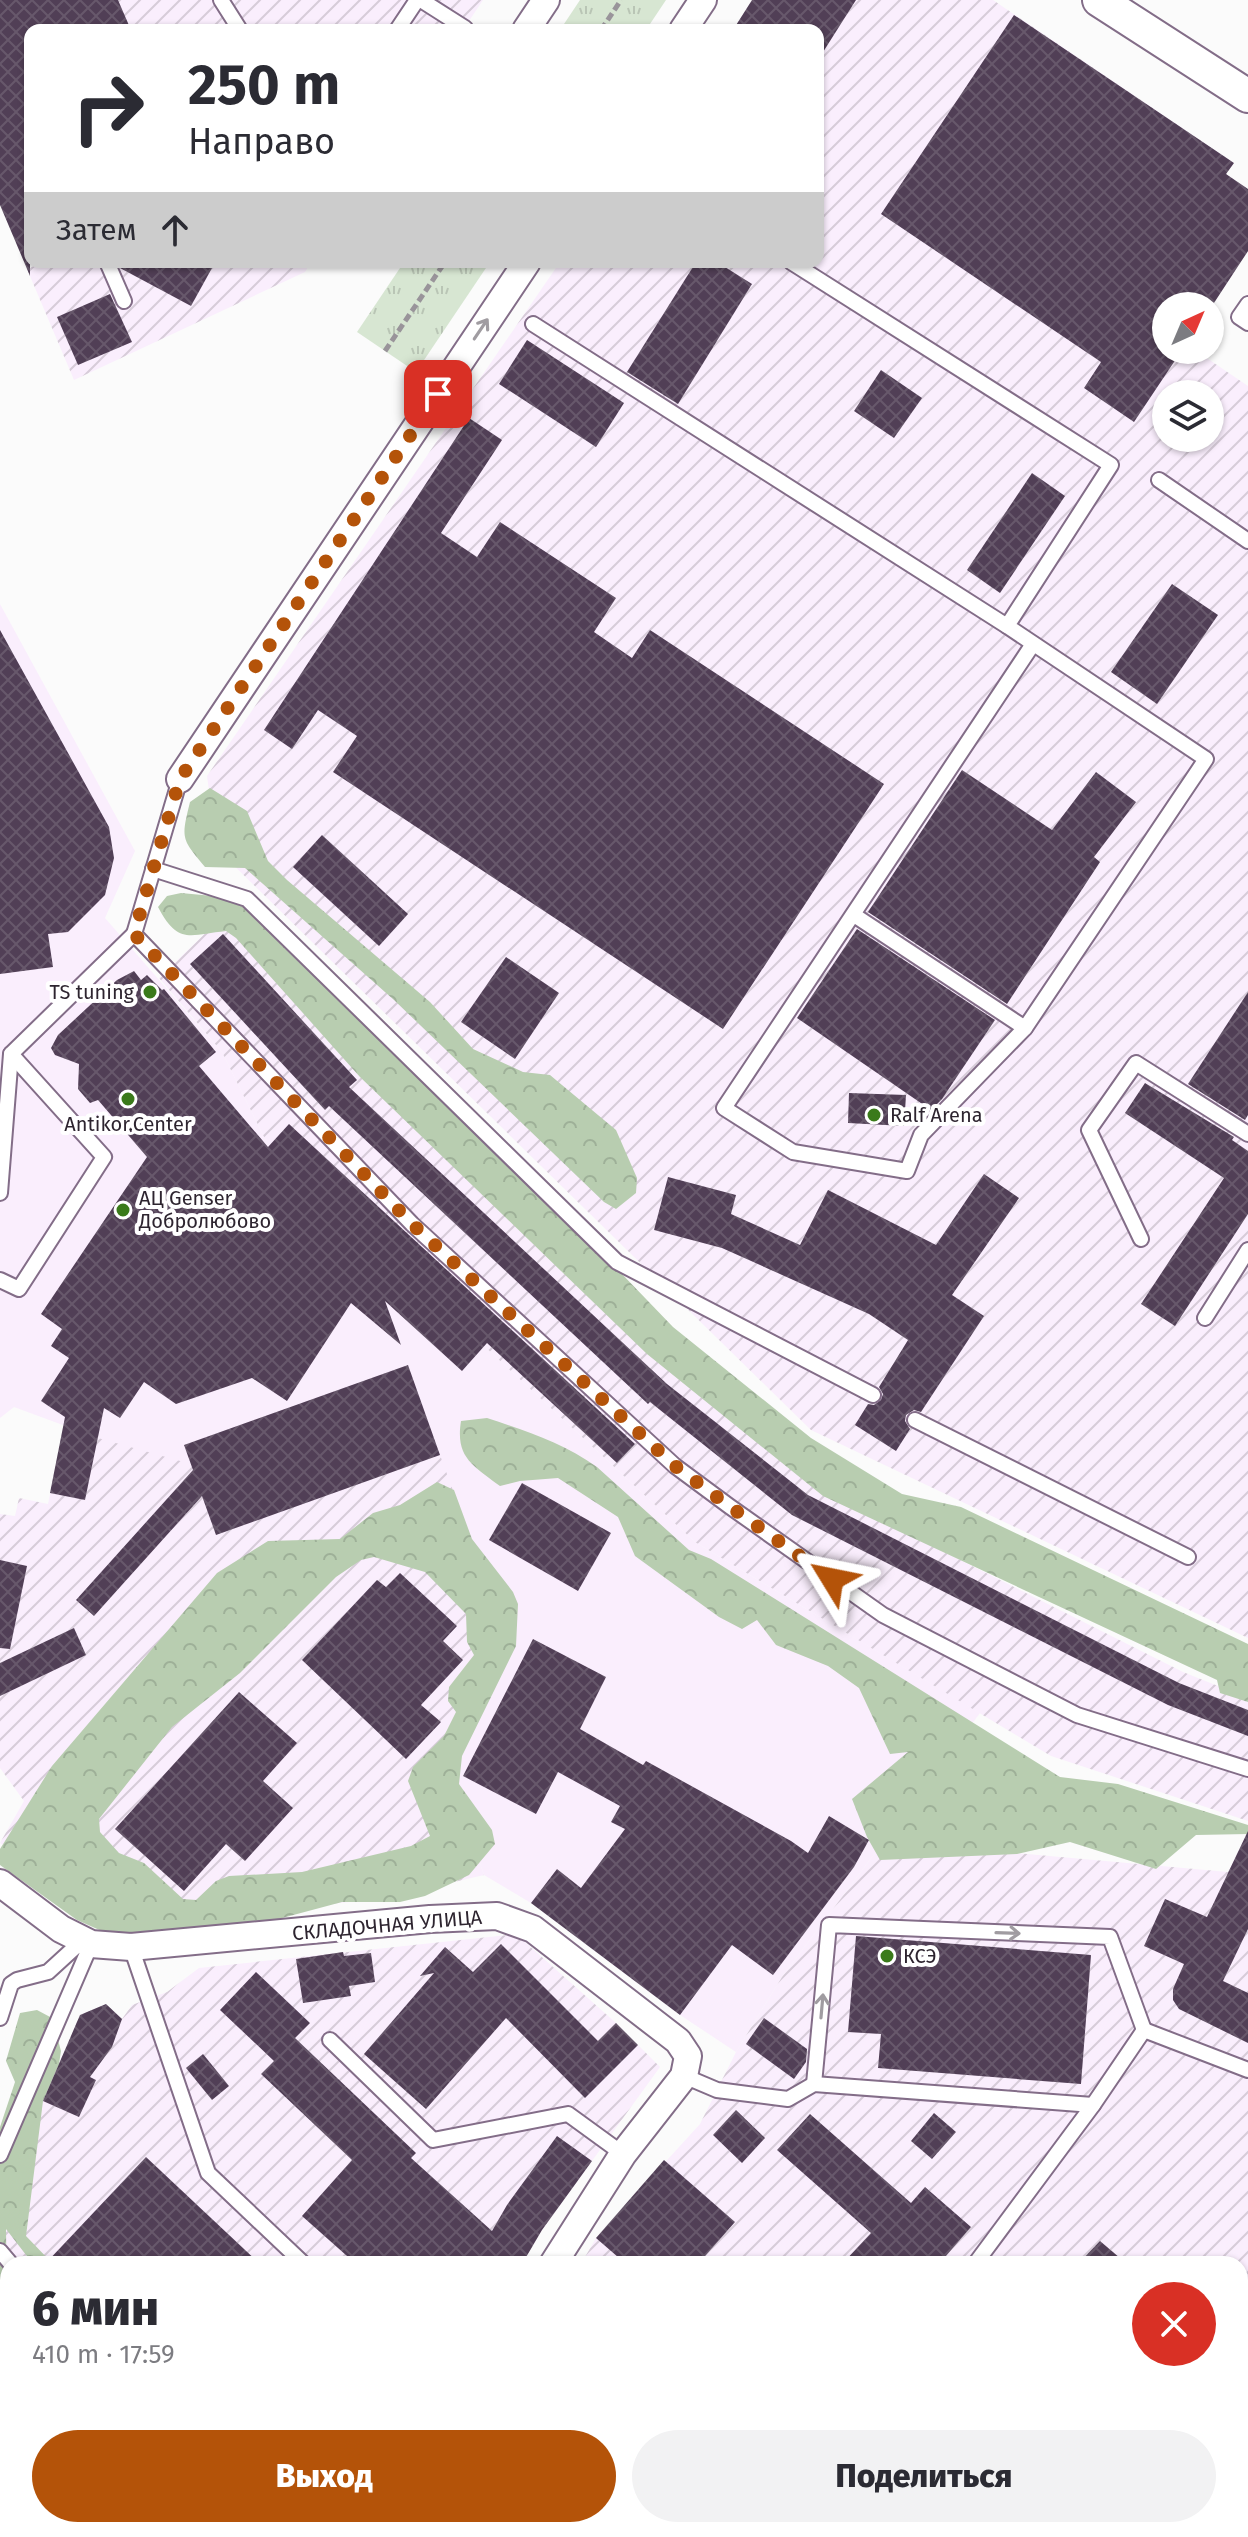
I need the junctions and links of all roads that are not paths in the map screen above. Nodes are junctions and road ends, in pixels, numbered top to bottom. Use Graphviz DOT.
graph roads {
  1 [pos="221,0"];
  2 [pos="419,0"];
  3 [pos="546,0"];
  4 [pos="703,0"];
  5 [pos="1099,0"];
  6 [pos="236,24"];
  7 [pos="401,24"];
  8 [pos="458,24"];
  9 [pos="530,24"];
  10 [pos="687,24"];
  11 [pos="1248,96"];
  12 [pos="110,268"];
  13 [pos="523,268"];
  14 [pos="800,268"];
  15 [pos="124,301"];
  16 [pos="1248,304"];
  17 [pos="1248,323"];
  18 [pos="533,324"];
  19 [pos="1159,480"];
  20 [pos="1248,541"];
  21 [pos="1007,626"];
  22 [pos="1033,644"];
  23 [pos="180,779"];
  24 [pos="153,869"];
  25 [pos="854,915"];
  26 [pos="134,934"];
  27 [pos="1025,1028"];
  28 [pos="11,1054"];
  29 [pos="1248,1134"];
  30 [pos="0,1193"];
  31 [pos="1141,1239"];
  32 [pos="1248,1250"];
  33 [pos="0,1280"];
  34 [pos="1205,1318"];
  35 [pos="873,1395"];
  36 [pos="915,1420"];
  37 [pos="1188,1557"];
  38 [pos="1248,1769"];
  39 [pos="0,1883"];
  40 [pos="87,1942"];
  41 [pos="131,1947"];
  42 [pos="0,2018"];
  43 [pos="1144,2030"];
  44 [pos="330,2040"];
  45 [pos="1248,2070"];
  46 [pos="684,2076"];
  47 [pos="814,2084"];
  48 [pos="1093,2105"];
  49 [pos="623,2154"];
  50 [pos="0,2155"];
  51 [pos="296,2256"];
  52 [pos="558,2256"];
  53 [pos="981,2256"];
  1 -- 6 [label="lane"];
  2 -- 7 [label="lane"];
  2 -- 8 [label="lane"];
  3 -- 9 [label="street"];
  4 -- 10 [label="street"];
  5 -- 11 [label="street"];
  12 -- 15 [label="lane"];
  23 -- 13 [label="street, one-way"];
  14 -- 21 [label="lane"];
  16 -- 17 [label="lane"];
  18 -- 21 [label="lane"];
  19 -- 20 [label="lane"];
  21 -- 22 [label="lane"];
  22 -- 25 [label="lane"];
  22 -- 27 [label="lane"];
  23 -- 24 [label="lane"];
  24 -- 26 [label="lane"];
  24 -- 35 [label="lane"];
  25 -- 27 [label="lane"];
  25 -- 27 [label="lane"];
  26 -- 28 [label="lane"];
  26 -- 38 [label="lane"];
  28 -- 30 [label="lane"];
  28 -- 33 [label="lane"];
  29 -- 31 [label="lane"];
  32 -- 34 [label="lane"];
  36 -- 37 [label="lane"];
  39 -- 40 [label="street, СКЛАДОЧНАЯ УЛИЦА"];
  40 -- 41 [label="street, СКЛАДОЧНАЯ УЛИЦА"];
  40 -- 42 [label="lane"];
  40 -- 50 [label="lane"];
  41 -- 46 [label="street, СКЛАДОЧНАЯ УЛИЦА"];
  41 -- 51 [label="lane"];
  43 -- 45 [label="lane"];
  47 -- 43 [label="lane, one-way"];
  43 -- 48 [label="lane"];
  44 -- 49 [label="lane"];
  46 -- 47 [label="lane"];
  46 -- 49 [label="street"];
  47 -- 48 [label="lane"];
  48 -- 53 [label="lane"];
  49 -- 52 [label="street"];
}
